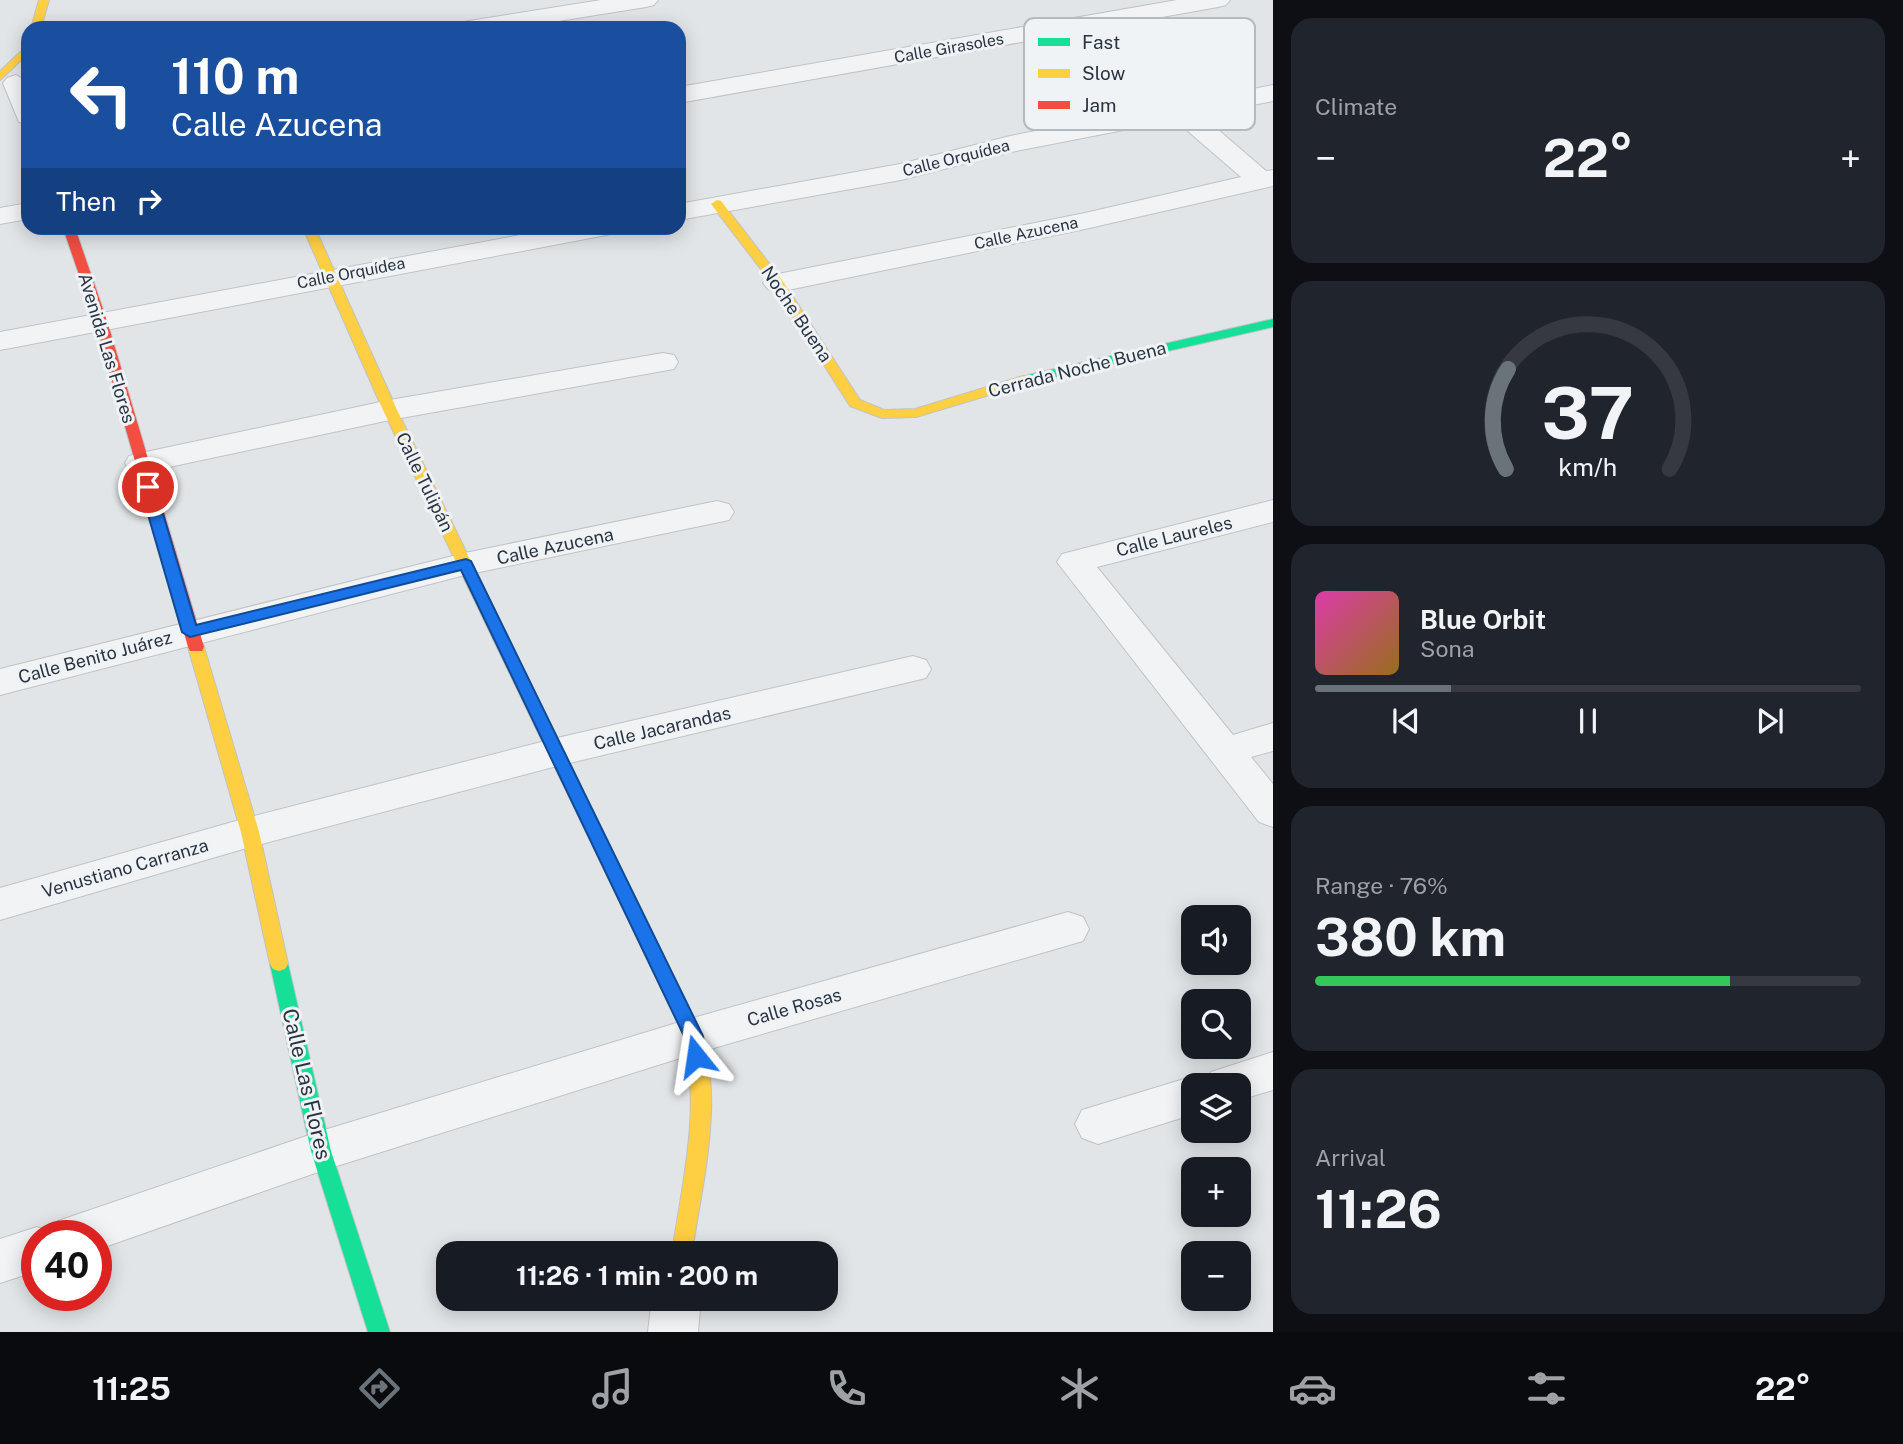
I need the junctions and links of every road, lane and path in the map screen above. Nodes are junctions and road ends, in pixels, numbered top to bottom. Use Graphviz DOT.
graph roads {
  1 [pos="44,0"];
  2 [pos="478,0"];
  3 [pos="646,0"];
  4 [pos="1218,0"];
  5 [pos="1116,18"];
  6 [pos="38,21"];
  7 [pos="493,21"];
  8 [pos="525,21"];
  9 [pos="1024,34"];
  10 [pos="21,62"];
  11 [pos="11,82"];
  12 [pos="1273,93"];
  13 [pos="686,94"];
  14 [pos="1255,97"];
  15 [pos="21,102"];
  16 [pos="1083,130"];
  17 [pos="1205,130"];
  18 [pos="1267,179"];
  19 [pos="717,204"];
  20 [pos="686,211"];
  21 [pos="21,212"];
  22 [pos="0,216"];
  23 [pos="71,235"];
  24 [pos="312,235"];
  25 [pos="562,235"];
  26 [pos="329,277"];
  27 [pos="778,283"];
  28 [pos="101,321"];
  29 [pos="1273,323"];
  30 [pos="0,341"];
  31 [pos="663,362"];
  32 [pos="390,410"];
  33 [pos="882,414"];
  34 [pos="141,463"];
  35 [pos="1273,511"];
  36 [pos="717,512"];
  37 [pos="466,564"];
  38 [pos="190,632"];
  39 [pos="913,669"];
  40 [pos="0,682"];
  41 [pos="1273,737"];
  42 [pos="1224,751"];
  43 [pos="557,752"];
  44 [pos="1273,812"];
  45 [pos="250,832"];
  46 [pos="0,904"];
  47 [pos="1068,929"];
  48 [pos="693,1036"];
  49 [pos="1273,1071"];
  50 [pos="1251,1078"];
  51 [pos="1181,1099"];
  52 [pos="1098,1124"];
  53 [pos="321,1151"];
  54 [pos="112,1223"];
  55 [pos="684,1241"];
  56 [pos="21,1254"];
  57 [pos="0,1261"];
  58 [pos="675,1311"];
  59 [pos="379,1332"];
  60 [pos="673,1332"];
  1 -- 6 [label="street"];
  2 -- 7 [label="street"];
  3 -- 8 [label="street"];
  4 -- 5 [label="street, Calle Girasoles"];
  9 -- 13 [label="street, Calle Girasoles"];
  10 -- 11 [label="street"];
  11 -- 15 [label="street"];
  12 -- 14 [label="street, Calle Orquídea"];
  16 -- 19 [label="street, Calle Orquídea"];
  17 -- 18 [label="street"];
  18 -- 27 [label="street, Calle Azucena"];
  19 -- 20 [label="street, Calle Orquídea"];
  19 -- 27 [label="street, Noche Buena"];
  21 -- 22 [label="street"];
  23 -- 28 [label="street, Avenida Las Flores"];
  24 -- 26 [label="street, Calle Tulipán"];
  25 -- 26 [label="street, Calle Orquídea"];
  26 -- 28 [label="street, Calle Orquídea"];
  26 -- 32 [label="street, Calle Tulipán"];
  27 -- 33 [label="street, Noche Buena"];
  28 -- 30 [label="street, Calle Orquídea"];
  28 -- 34 [label="street, Avenida Las Flores"];
  29 -- 33 [label="street, Cerrada Noche Buena"];
  31 -- 32 [label="street"];
  32 -- 34 [label="street"];
  32 -- 37 [label="street, Calle Tulipán"];
  34 -- 38 [label="street, Avenida Las Flores"];
  35 -- 42 [label="street, Calle Laureles"];
  36 -- 37 [label="street, Calle Azucena"];
  37 -- 38 [label="street, Calle Azucena"];
  37 -- 43 [label="street, Calle Tulipán"];
  38 -- 40 [label="street, Calle Benito Juárez"];
  38 -- 45 [label="street, Avenida Las Flores"];
  39 -- 43 [label="street, Calle Jacarandas"];
  41 -- 42 [label="street"];
  42 -- 44 [label="street"];
  43 -- 45 [label="street, Calle Jacarandas"];
  43 -- 48 [label="street, Calle Tulipán"];
  45 -- 46 [label="street, Venustiano Carranza"];
  45 -- 53 [label="street, Calle Las Flores"];
  47 -- 48 [label="street, Calle Rosas"];
  48 -- 53 [label="street, Calle Rosas"];
  48 -- 55 [label="street, Calle Tulipán"];
  49 -- 50 [label="street"];
  51 -- 52 [label="street"];
  53 -- 54 [label="street, Calle Rosas"];
  53 -- 59 [label="street, Calle Las Flores"];
  56 -- 57 [label="street"];
  58 -- 60 [label="street"];
}
